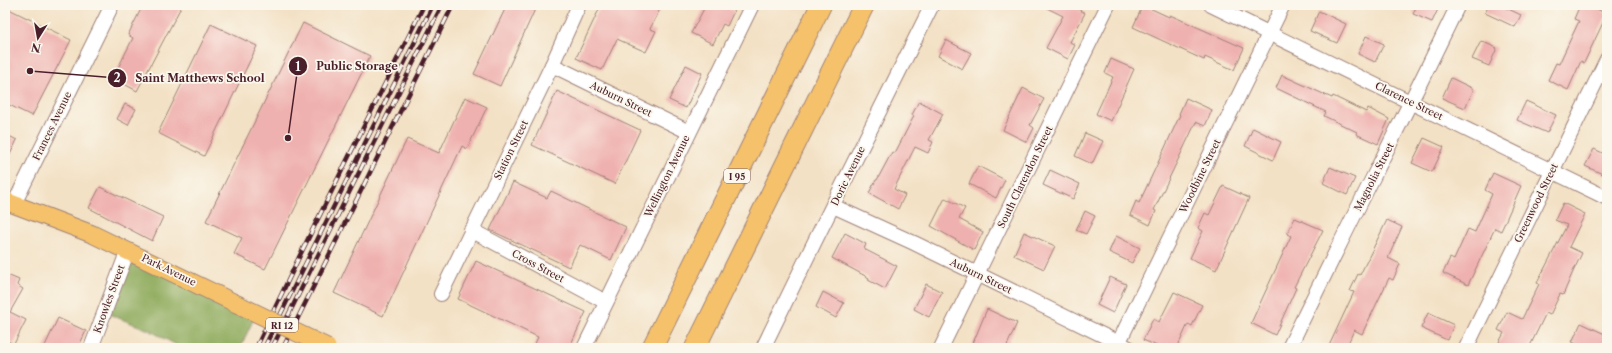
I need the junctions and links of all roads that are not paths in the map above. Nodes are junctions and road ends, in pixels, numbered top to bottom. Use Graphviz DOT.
graph roads {
  1 [pos="112,5"];
  2 [pos="579,5"];
  3 [pos="752,5"];
  4 [pos="821,5"];
  5 [pos="864,5"];
  6 [pos="932,5"];
  7 [pos="1108,5"];
  8 [pos="1211,5"];
  9 [pos="1283,5"];
  10 [pos="1458,5"];
  11 [pos="1269,33"];
  12 [pos="1607,59"];
  13 [pos="552,65"];
  14 [pos="1412,102"];
  15 [pos="689,132"];
  16 [pos="1551,171"];
  17 [pos="781,173"];
  18 [pos="1607,198"];
  19 [pos="10,202"];
  20 [pos="833,206"];
  21 [pos="471,230"];
  22 [pos="128,250"];
  23 [pos="978,275"];
  24 [pos="441,294"];
  25 [pos="606,302"];
  26 [pos="1121,346"];
  27 [pos="91,348"];
  28 [pos="328,348"];
  29 [pos="584,348"];
  30 [pos="652,348"];
  31 [pos="695,348"];
  32 [pos="705,348"];
  33 [pos="764,348"];
  34 [pos="941,348"];
  35 [pos="1289,348"];
  36 [pos="1466,348"];
  1 -- 19 [label="street, Frances Avenue"];
  2 -- 13 [label="street, Station Street"];
  3 -- 15 [label="street, Wellington Avenue"];
  4 -- 30 [label="highway, I 95"];
  5 -- 17 [label="highway"];
  6 -- 20 [label="street, Doric Avenue"];
  7 -- 23 [label="street, South Clarendon Street"];
  8 -- 11 [label="street, Clarence Street"];
  9 -- 11 [label="street, Woodbine Street"];
  10 -- 14 [label="street, Magnolia Street"];
  11 -- 14 [label="street, Clarence Street"];
  11 -- 26 [label="street, Woodbine Street"];
  12 -- 16 [label="street, Greenwood Street"];
  13 -- 15 [label="street, Auburn Street"];
  13 -- 21 [label="street, Station Street"];
  14 -- 16 [label="street, Clarence Street"];
  14 -- 35 [label="street, Magnolia Street"];
  15 -- 25 [label="street, Wellington Avenue"];
  16 -- 18 [label="street, Clarence Street"];
  16 -- 36 [label="street, Greenwood Street"];
  17 -- 31 [label="highway"];
  17 -- 32 [label="highway"];
  19 -- 22 [label="main road, Park Avenue / RI 12"];
  20 -- 23 [label="street, Auburn Street"];
  20 -- 33 [label="street, Doric Avenue"];
  21 -- 24 [label="street, Station Street"];
  21 -- 25 [label="street, Cross Street"];
  22 -- 27 [label="street, Knowles Street"];
  22 -- 28 [label="main road, Park Avenue / RI 12, bridge"];
  23 -- 26 [label="street, Auburn Street"];
  23 -- 34 [label="street, South Clarendon Street"];
  25 -- 29 [label="street, Wellington Avenue"];
}
